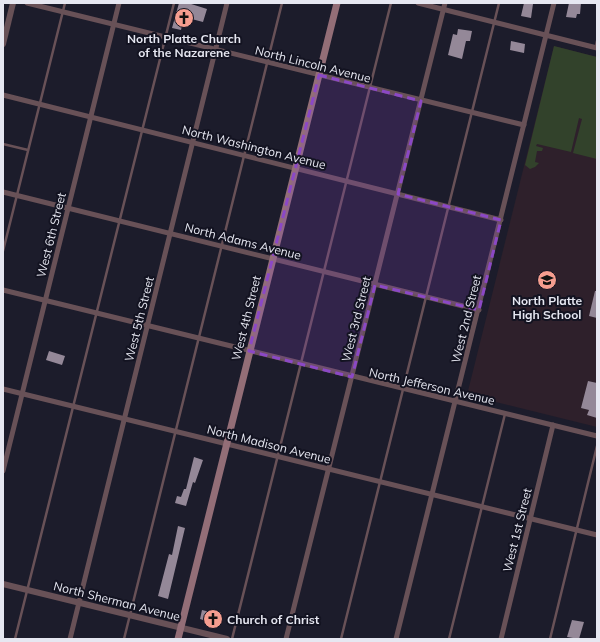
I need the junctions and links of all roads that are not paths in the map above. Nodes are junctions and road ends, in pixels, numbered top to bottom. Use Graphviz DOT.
graph roads {
  1 [pos="13,3"];
  2 [pos="27,3"];
  3 [pos="65,3"];
  4 [pos="118,3"];
  5 [pos="174,3"];
  6 [pos="227,3"];
  7 [pos="282,3"];
  8 [pos="337,3"];
  9 [pos="392,3"];
  10 [pos="418,3"];
  11 [pos="445,3"];
  12 [pos="500,3"];
  13 [pos="554,3"];
  14 [pos="444,9"];
  15 [pos="62,12"];
  16 [pos="495,22"];
  17 [pos="113,24"];
  18 [pos="546,35"];
  19 [pos="165,37"];
  20 [pos="597,41"];
  21 [pos="3,44"];
  22 [pos="596,48"];
  23 [pos="215,50"];
  24 [pos="267,62"];
  25 [pos="318,75"];
  26 [pos="370,88"];
  27 [pos="3,95"];
  28 [pos="421,101"];
  29 [pos="40,104"];
  30 [pos="472,113"];
  31 [pos="90,116"];
  32 [pos="524,125"];
  33 [pos="142,129"];
  34 [pos="193,142"];
  35 [pos="3,144"];
  36 [pos="28,150"];
  37 [pos="244,155"];
  38 [pos="295,168"];
  39 [pos="347,181"];
  40 [pos="3,192"];
  41 [pos="398,194"];
  42 [pos="17,196"];
  43 [pos="449,207"];
  44 [pos="68,208"];
  45 [pos="501,220"];
  46 [pos="119,221"];
  47 [pos="171,234"];
  48 [pos="4,242"];
  49 [pos="221,246"];
  50 [pos="3,251"];
  51 [pos="272,259"];
  52 [pos="324,272"];
  53 [pos="375,285"];
  54 [pos="3,290"];
  55 [pos="426,297"];
  56 [pos="45,301"];
  57 [pos="479,310"];
  58 [pos="96,313"];
  59 [pos="147,326"];
  60 [pos="199,339"];
  61 [pos="249,351"];
  62 [pos="301,364"];
  63 [pos="352,377"];
  64 [pos="3,389"];
  65 [pos="403,390"];
  66 [pos="22,394"];
  67 [pos="456,402"];
  68 [pos="73,406"];
  69 [pos="505,413"];
  70 [pos="124,420"];
  71 [pos="553,425"];
  72 [pos="175,432"];
  73 [pos="597,436"];
  74 [pos="226,444"];
  75 [pos="597,446"];
  76 [pos="278,456"];
  77 [pos="329,469"];
  78 [pos="3,471"];
  79 [pos="380,482"];
  80 [pos="432,495"];
  81 [pos="482,507"];
  82 [pos="530,519"];
  83 [pos="577,530"];
  84 [pos="597,535"];
  85 [pos="3,584"];
  86 [pos="27,590"];
  87 [pos="79,603"];
  88 [pos="130,615"];
  89 [pos="181,628"];
  90 [pos="15,639"];
  91 [pos="70,639"];
  92 [pos="124,639"];
  93 [pos="178,639"];
  94 [pos="226,639"];
  95 [pos="232,639"];
  96 [pos="286,639"];
  97 [pos="341,639"];
  98 [pos="396,639"];
  99 [pos="449,639"];
  100 [pos="501,639"];
  101 [pos="550,639"];
  1 -- 21 [label="street"];
  2 -- 15 [label="street, North Lincoln Avenue"];
  3 -- 15 [label="lane"];
  4 -- 17 [label="street, West 6th Street"];
  5 -- 19 [label="lane"];
  6 -- 23 [label="street, West 5th Street"];
  7 -- 24 [label="lane"];
  8 -- 25 [label="main road, West 4th Street"];
  9 -- 26 [label="lane"];
  10 -- 14 [label="street"];
  11 -- 14 [label="street, West 3rd Street"];
  12 -- 16 [label="lane"];
  13 -- 18 [label="street, West 2nd Street"];
  14 -- 16 [label="street"];
  14 -- 28 [label="street, West 3rd Street"];
  15 -- 17 [label="street, North Lincoln Avenue"];
  15 -- 29 [label="lane"];
  16 -- 18 [label="street"];
  16 -- 30 [label="lane"];
  17 -- 19 [label="street, North Lincoln Avenue"];
  17 -- 31 [label="street, West 6th Street"];
  18 -- 22 [label="street"];
  18 -- 32 [label="street, West 2nd Street"];
  19 -- 23 [label="street, North Lincoln Avenue"];
  19 -- 33 [label="lane"];
  20 -- 22 [label="lane"];
  23 -- 24 [label="street, North Lincoln Avenue"];
  23 -- 34 [label="street, West 5th Street"];
  24 -- 25 [label="street, North Lincoln Avenue"];
  24 -- 37 [label="lane"];
  25 -- 26 [label="street, North Lincoln Avenue"];
  25 -- 38 [label="main road, West 4th Street"];
  26 -- 28 [label="street, North Lincoln Avenue"];
  26 -- 39 [label="lane"];
  27 -- 29 [label="street, North Washington Avenue"];
  28 -- 30 [label="street, North Lincoln Avenue"];
  28 -- 41 [label="street, West 3rd Street"];
  29 -- 31 [label="street, North Washington Avenue"];
  29 -- 36 [label="lane"];
  30 -- 32 [label="street, North Lincoln Avenue"];
  30 -- 43 [label="lane"];
  31 -- 33 [label="street, North Washington Avenue"];
  31 -- 44 [label="street, West 6th Street"];
  32 -- 45 [label="street, West 2nd Street"];
  33 -- 34 [label="street, North Washington Avenue"];
  33 -- 46 [label="lane"];
  34 -- 37 [label="street, North Washington Avenue"];
  34 -- 47 [label="street, West 5th Street"];
  35 -- 36 [label="lane"];
  36 -- 42 [label="lane"];
  37 -- 38 [label="street, North Washington Avenue"];
  37 -- 49 [label="lane"];
  38 -- 39 [label="street, North Washington Avenue"];
  38 -- 51 [label="main road, West 4th Street"];
  39 -- 41 [label="street, North Washington Avenue"];
  39 -- 52 [label="lane"];
  40 -- 42 [label="street, North Adams Avenue"];
  41 -- 43 [label="street, North Washington Avenue"];
  41 -- 53 [label="street, West 3rd Street"];
  42 -- 44 [label="street, North Adams Avenue"];
  42 -- 48 [label="lane"];
  43 -- 45 [label="street, North Washington Avenue"];
  43 -- 55 [label="lane"];
  44 -- 46 [label="street, North Adams Avenue"];
  44 -- 56 [label="street, West 6th Street"];
  45 -- 57 [label="street, West 2nd Street"];
  46 -- 47 [label="street, North Adams Avenue"];
  46 -- 58 [label="lane"];
  47 -- 49 [label="street, North Adams Avenue"];
  47 -- 59 [label="street, West 5th Street"];
  48 -- 50 [label="lane"];
  49 -- 51 [label="street, North Adams Avenue"];
  49 -- 60 [label="lane"];
  51 -- 52 [label="street, North Adams Avenue"];
  51 -- 61 [label="main road, West 4th Street"];
  52 -- 53 [label="street, North Adams Avenue"];
  52 -- 62 [label="lane"];
  53 -- 55 [label="street, North Adams Avenue"];
  53 -- 63 [label="street, West 3rd Street"];
  54 -- 56 [label="street, North Jefferson Avenue"];
  55 -- 57 [label="street, North Adams Avenue"];
  55 -- 65 [label="lane"];
  56 -- 58 [label="street, North Jefferson Avenue"];
  56 -- 66 [label="street, West 6th Street"];
  57 -- 67 [label="street, West 2nd Street"];
  58 -- 59 [label="street, North Jefferson Avenue"];
  58 -- 68 [label="lane"];
  59 -- 60 [label="street, North Jefferson Avenue"];
  59 -- 70 [label="street, West 5th Street"];
  60 -- 61 [label="street, North Jefferson Avenue"];
  60 -- 72 [label="lane"];
  61 -- 62 [label="street, North Jefferson Avenue"];
  61 -- 74 [label="main road, West 4th Street"];
  62 -- 63 [label="street, North Jefferson Avenue"];
  62 -- 76 [label="lane"];
  63 -- 65 [label="street, North Jefferson Avenue"];
  63 -- 77 [label="street, West 3rd Street"];
  64 -- 66 [label="street, North Madison Avenue"];
  65 -- 67 [label="street, North Jefferson Avenue"];
  65 -- 79 [label="lane"];
  66 -- 68 [label="street, North Madison Avenue"];
  66 -- 78 [label="street, West 6th Street"];
  67 -- 69 [label="street, North Jefferson Avenue"];
  67 -- 80 [label="street, West 2nd Street"];
  68 -- 70 [label="street, North Madison Avenue"];
  68 -- 86 [label="lane"];
  69 -- 71 [label="street, North Jefferson Avenue"];
  69 -- 81 [label="lane"];
  70 -- 72 [label="street, North Madison Avenue"];
  70 -- 87 [label="street, West 5th Street"];
  71 -- 73 [label="street, North Jefferson Avenue"];
  71 -- 82 [label="street, West 1st Street"];
  72 -- 74 [label="street, North Madison Avenue"];
  72 -- 88 [label="lane"];
  74 -- 76 [label="street, North Madison Avenue"];
  74 -- 89 [label="main road, West 4th Street"];
  75 -- 83 [label="lane"];
  76 -- 77 [label="street, North Madison Avenue"];
  76 -- 95 [label="lane"];
  77 -- 79 [label="street, North Madison Avenue"];
  77 -- 96 [label="street, West 3rd Street"];
  79 -- 80 [label="street, North Madison Avenue"];
  79 -- 97 [label="lane"];
  80 -- 81 [label="street, North Madison Avenue"];
  80 -- 98 [label="street, West 2nd Street"];
  81 -- 82 [label="street, North Madison Avenue"];
  81 -- 99 [label="lane"];
  82 -- 83 [label="street, North Madison Avenue"];
  82 -- 100 [label="street, West 1st Street"];
  83 -- 84 [label="street, North Madison Avenue"];
  83 -- 101 [label="lane"];
  85 -- 86 [label="street, North Sherman Avenue"];
  86 -- 87 [label="street, North Sherman Avenue"];
  86 -- 90 [label="lane"];
  87 -- 88 [label="street, North Sherman Avenue"];
  87 -- 91 [label="street, West 5th Street"];
  88 -- 89 [label="street, North Sherman Avenue"];
  88 -- 92 [label="lane"];
  89 -- 93 [label="main road, West 4th Street"];
  89 -- 94 [label="street, North Sherman Avenue"];
}
